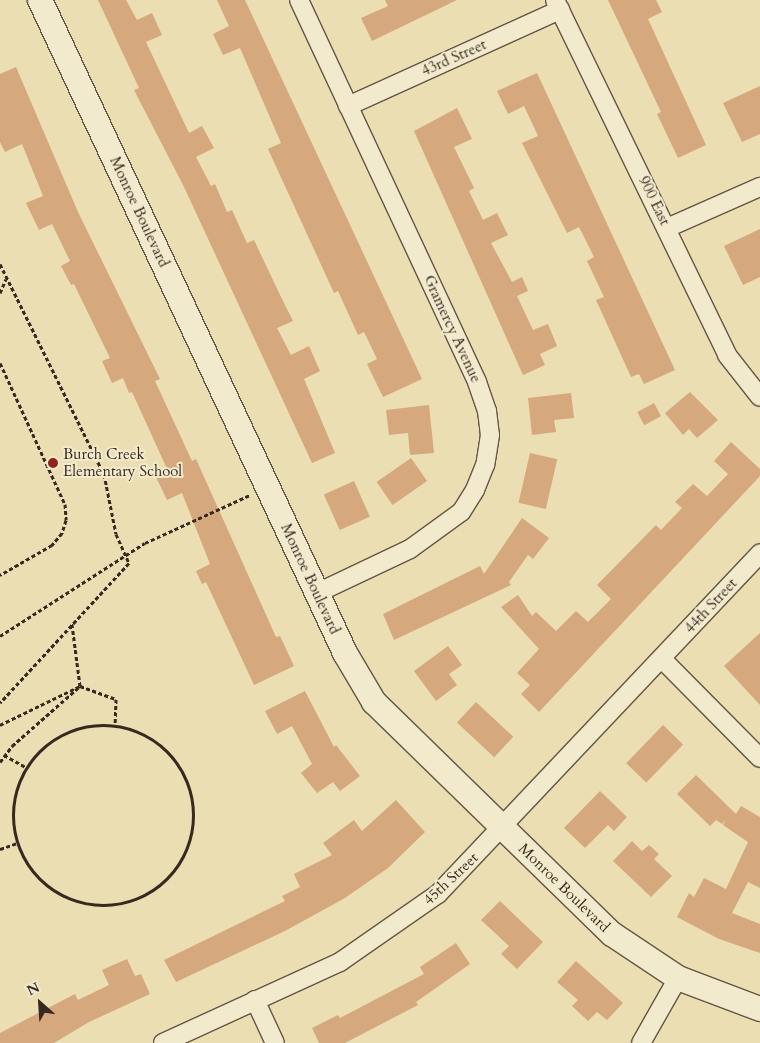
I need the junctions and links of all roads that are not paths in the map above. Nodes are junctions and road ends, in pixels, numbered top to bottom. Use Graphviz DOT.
graph roads {
  1 [pos="40,0"];
  2 [pos="299,0"];
  3 [pos="558,5"];
  4 [pos="348,106"];
  5 [pos="760,187"];
  6 [pos="667,228"];
  7 [pos="760,397"];
  8 [pos="760,554"];
  9 [pos="317,594"];
  10 [pos="662,659"];
  11 [pos="760,758"];
  12 [pos="503,828"];
  13 [pos="678,978"];
  14 [pos="255,1000"];
  15 [pos="760,1009"];
  16 [pos="163,1043"];
  17 [pos="275,1043"];
  18 [pos="641,1043"];
  1 -- 9 [label="street, Monroe Boulevard"];
  2 -- 4 [label="street, Gramercy Avenue"];
  3 -- 4 [label="street, 43rd Street"];
  3 -- 6 [label="street, 900 East"];
  4 -- 9 [label="street, Gramercy Avenue"];
  5 -- 6 [label="street"];
  6 -- 7 [label="street, 900 East"];
  8 -- 10 [label="street, 44th Street"];
  9 -- 12 [label="street, Monroe Boulevard"];
  10 -- 11 [label="street"];
  10 -- 12 [label="street, 45th Street"];
  12 -- 13 [label="street, Monroe Boulevard"];
  12 -- 14 [label="street, 45th Street"];
  13 -- 15 [label="street, Monroe Boulevard"];
  13 -- 18 [label="street"];
  14 -- 16 [label="street, 45th Street"];
  14 -- 17 [label="street"];
}
